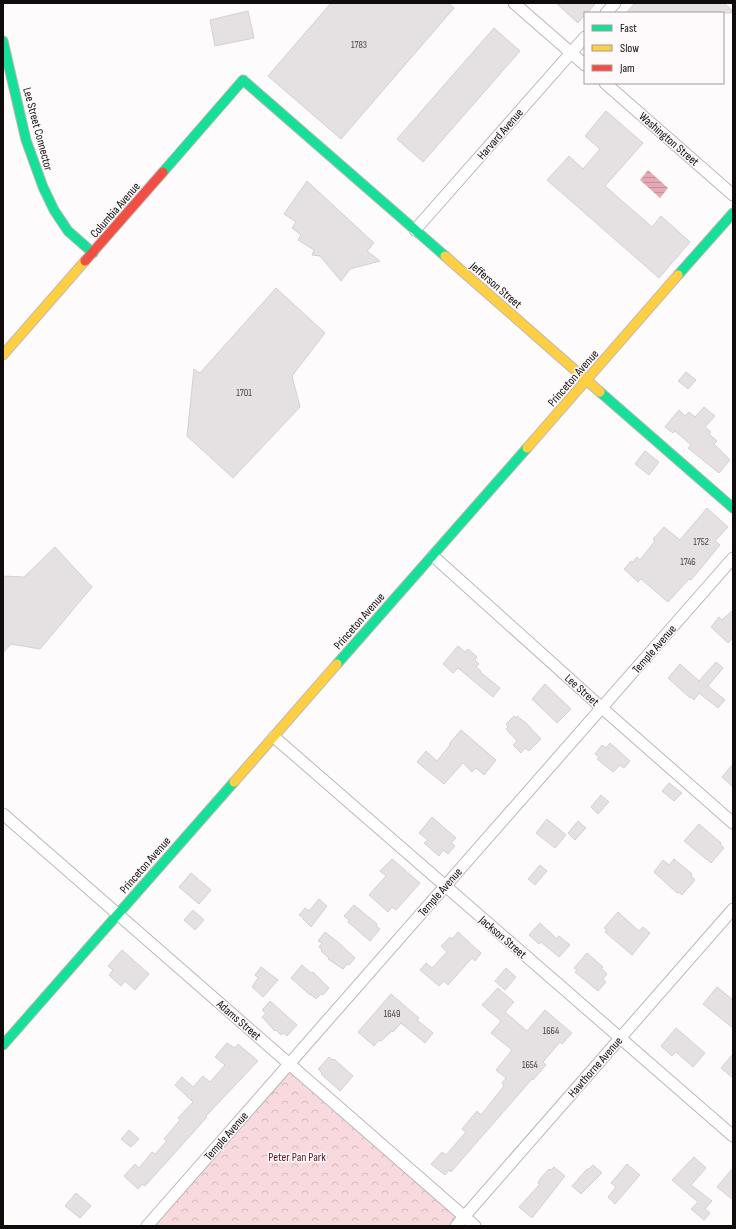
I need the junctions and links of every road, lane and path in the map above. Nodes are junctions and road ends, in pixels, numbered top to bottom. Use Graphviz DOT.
graph roads {
  1 [pos="514,3"];
  2 [pos="615,3"];
  3 [pos="607,12"];
  4 [pos="584,38"];
  5 [pos="3,41"];
  6 [pos="571,53"];
  7 [pos="584,64"];
  8 [pos="243,80"];
  9 [pos="606,84"];
  10 [pos="733,195"];
  11 [pos="733,213"];
  12 [pos="415,230"];
  13 [pos="93,253"];
  14 [pos="3,355"];
  15 [pos="587,380"];
  16 [pos="733,508"];
  17 [pos="433,556"];
  18 [pos="733,558"];
  19 [pos="602,708"];
  20 [pos="274,736"];
  21 [pos="3,814"];
  22 [pos="733,823"];
  23 [pos="445,886"];
  24 [pos="733,909"];
  25 [pos="118,914"];
  26 [pos="620,1038"];
  27 [pos="3,1045"];
  28 [pos="289,1064"];
  29 [pos="733,1136"];
  30 [pos="464,1217"];
  31 [pos="147,1226"];
  32 [pos="456,1226"];
  33 [pos="475,1226"];
  1 -- 6 [label="street"];
  2 -- 3 [label="street"];
  4 -- 6 [label="street, Harvard Avenue"];
  5 -- 13 [label="street, Lee Street Connector"];
  6 -- 7 [label="street"];
  6 -- 12 [label="street, Harvard Avenue"];
  8 -- 12 [label="street, Jefferson Street"];
  8 -- 13 [label="street, Columbia Avenue"];
  9 -- 10 [label="street, Washington Street"];
  11 -- 15 [label="street, Princeton Avenue"];
  12 -- 15 [label="street, Jefferson Street"];
  13 -- 14 [label="street, Columbia Avenue"];
  15 -- 16 [label="street, Jefferson Street"];
  15 -- 17 [label="street, Princeton Avenue"];
  17 -- 19 [label="street, Lee Street"];
  17 -- 20 [label="street, Princeton Avenue"];
  18 -- 19 [label="street, Temple Avenue"];
  19 -- 22 [label="street, Lee Street"];
  19 -- 23 [label="street, Temple Avenue"];
  20 -- 23 [label="street, Jackson Street"];
  20 -- 25 [label="street, Princeton Avenue"];
  21 -- 25 [label="street, Adams Street"];
  23 -- 26 [label="street, Jackson Street"];
  23 -- 28 [label="street, Temple Avenue"];
  24 -- 26 [label="street, Hawthorne Avenue"];
  25 -- 27 [label="street, Princeton Avenue"];
  25 -- 28 [label="street, Adams Street"];
  26 -- 29 [label="street, Jackson Street"];
  26 -- 30 [label="street, Hawthorne Avenue"];
  28 -- 30 [label="street, Adams Street"];
  28 -- 31 [label="street, Temple Avenue"];
  30 -- 32 [label="street, Hawthorne Avenue"];
  30 -- 33 [label="street, Adams Street"];
}
